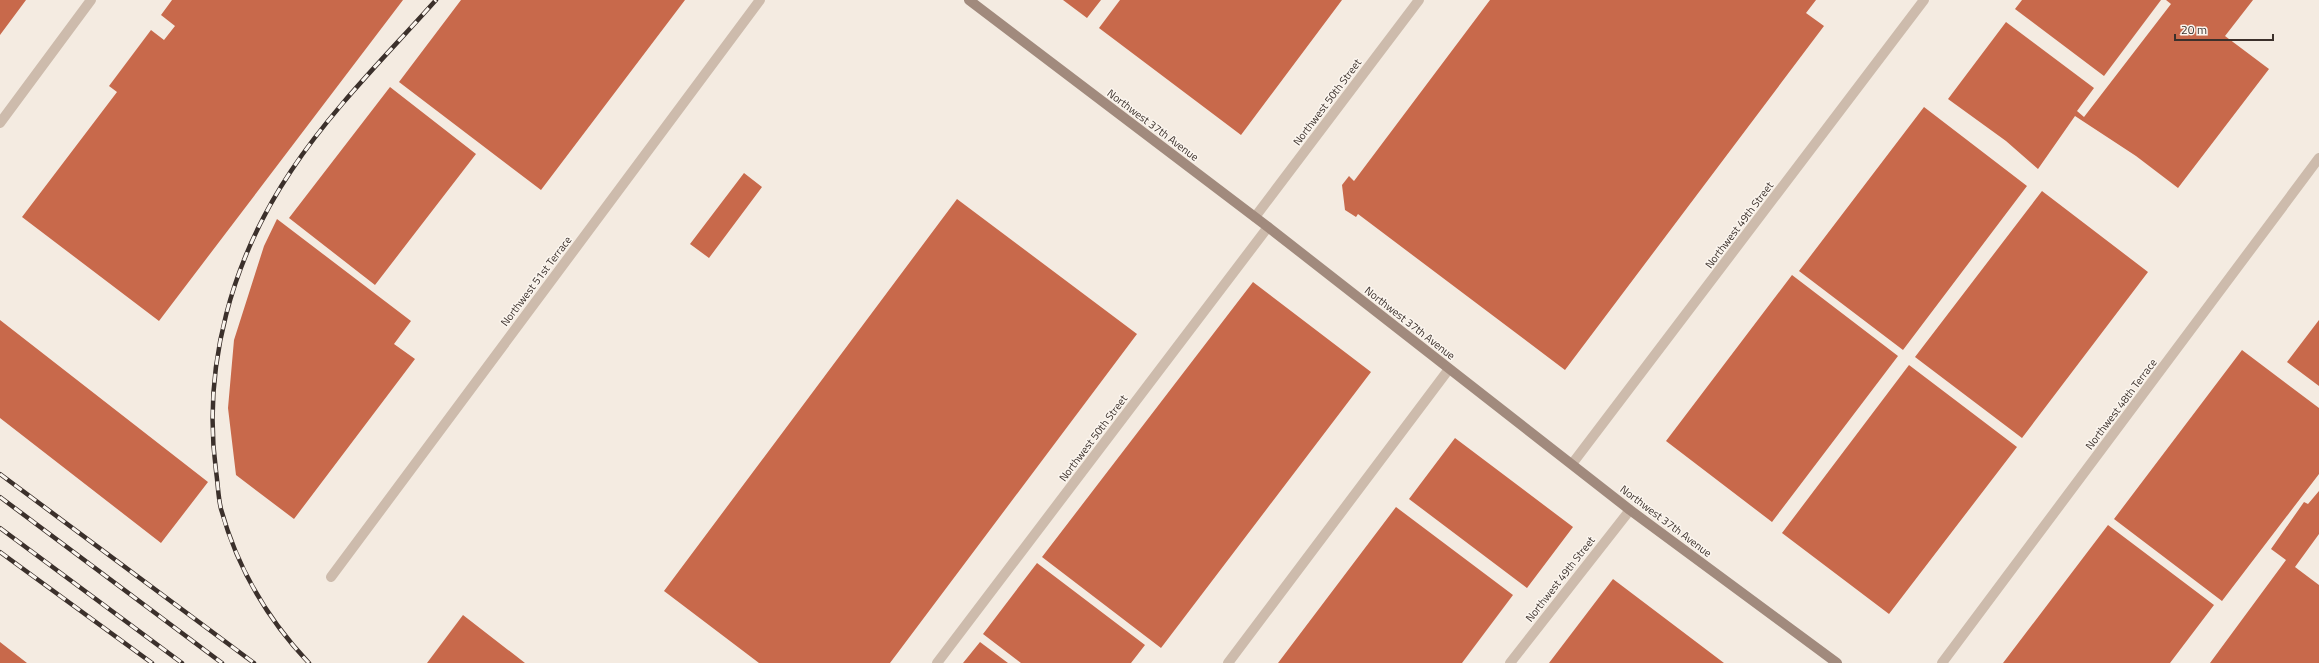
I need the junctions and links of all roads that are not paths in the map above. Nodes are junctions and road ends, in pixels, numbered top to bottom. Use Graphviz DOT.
graph roads {
  1 [pos="91,0"];
  2 [pos="760,0"];
  3 [pos="969,0"];
  4 [pos="1419,0"];
  5 [pos="1924,0"];
  6 [pos="0,123"];
  7 [pos="2319,158"];
  8 [pos="1255,218"];
  9 [pos="1268,227"];
  10 [pos="1449,369"];
  11 [pos="1572,464"];
  12 [pos="1630,510"];
  13 [pos="331,577"];
  14 [pos="937,663"];
  15 [pos="1228,663"];
  16 [pos="1510,663"];
  17 [pos="1837,663"];
  18 [pos="1942,663"];
  1 -- 6 [label="street"];
  2 -- 13 [label="street, Northwest 51st Terrace"];
  3 -- 8 [label="street, Northwest 37th Avenue"];
  4 -- 8 [label="street, Northwest 50th Street"];
  5 -- 11 [label="street, Northwest 49th Street"];
  7 -- 18 [label="street, Northwest 48th Terrace"];
  8 -- 9 [label="street, Northwest 37th Avenue"];
  9 -- 10 [label="street, Northwest 37th Avenue"];
  9 -- 14 [label="street, Northwest 50th Street"];
  10 -- 11 [label="street, Northwest 37th Avenue"];
  10 -- 15 [label="street"];
  11 -- 12 [label="street, Northwest 37th Avenue"];
  12 -- 16 [label="street, Northwest 49th Street"];
  12 -- 17 [label="street, Northwest 37th Avenue"];
}
